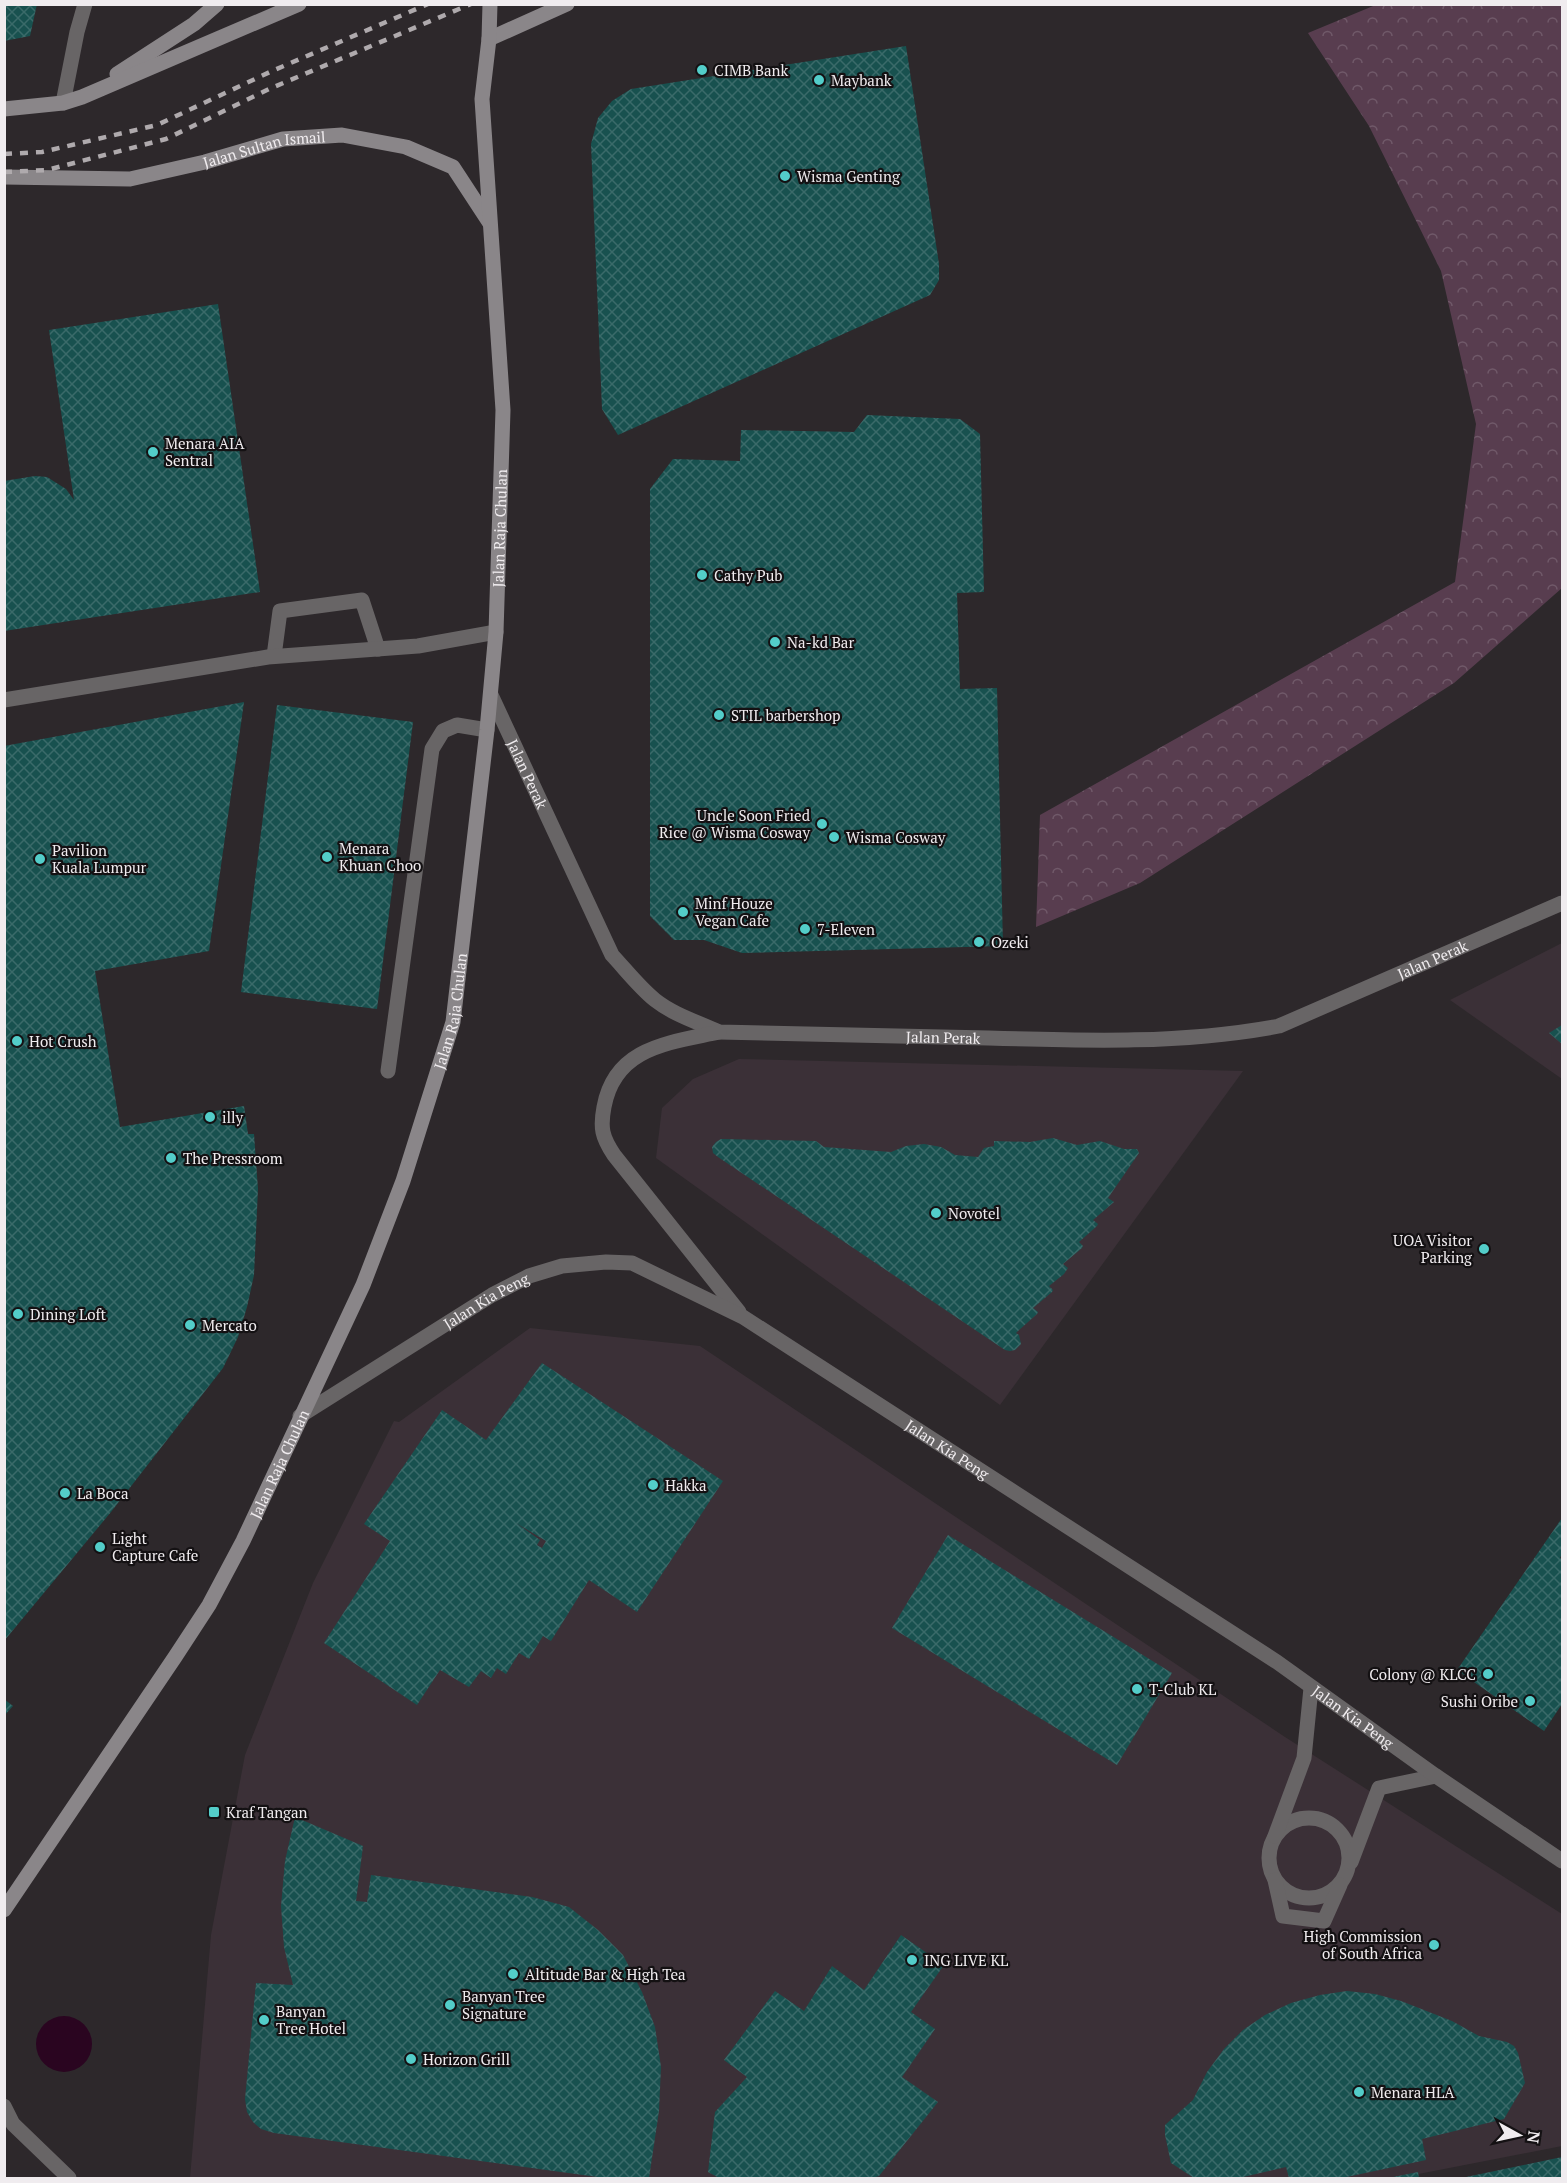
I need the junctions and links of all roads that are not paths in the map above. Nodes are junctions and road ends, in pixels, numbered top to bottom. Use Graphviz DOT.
graph roads {
  1 [pos="85,4"];
  2 [pos="217,4"];
  3 [pos="299,4"];
  4 [pos="490,4"];
  5 [pos="567,4"];
  6 [pos="489,39"];
  7 [pos="82,98"];
  8 [pos="63,104"];
  9 [pos="4,109"];
  10 [pos="4,177"];
  11 [pos="490,224"];
  12 [pos="496,632"];
  13 [pos="378,649"];
  14 [pos="274,656"];
  15 [pos="491,695"];
  16 [pos="4,700"];
  17 [pos="487,730"];
  18 [pos="1563,903"];
  19 [pos="719,1032"];
  20 [pos="388,1071"];
  21 [pos="743,1317"];
  22 [pos="300,1416"];
  23 [pos="1311,1688"];
  24 [pos="1436,1776"];
  25 [pos="1274,1839"];
  26 [pos="1563,1861"];
  27 [pos="1274,1877"];
  28 [pos="1343,1878"];
  29 [pos="6,1912"];
  30 [pos="4,2106"];
  31 [pos="69,2178"];
  1 -- 8 [label="street"];
  2 -- 7 [label="main road"];
  3 -- 7 [label="main road"];
  4 -- 6 [label="main road, Jalan Raja Chulan"];
  5 -- 6 [label="main road"];
  6 -- 11 [label="main road, Jalan Raja Chulan"];
  7 -- 8 [label="main road"];
  8 -- 9 [label="main road"];
  10 -- 11 [label="main road, Jalan Sultan Ismail"];
  11 -- 12 [label="main road, Jalan Raja Chulan"];
  12 -- 13 [label="street"];
  12 -- 15 [label="main road, Jalan Raja Chulan"];
  13 -- 14 [label="street"];
  13 -- 14 [label="street"];
  14 -- 16 [label="street"];
  15 -- 17 [label="main road, Jalan Raja Chulan"];
  15 -- 19 [label="street, Jalan Perak"];
  17 -- 20 [label="street"];
  17 -- 22 [label="main road, Jalan Raja Chulan"];
  18 -- 19 [label="street, Jalan Perak"];
  19 -- 21 [label="street"];
  21 -- 22 [label="street, Jalan Kia Peng"];
  21 -- 23 [label="street, Jalan Kia Peng"];
  22 -- 29 [label="main road, Jalan Raja Chulan"];
  23 -- 24 [label="street, Jalan Kia Peng"];
  23 -- 25 [label="street"];
  24 -- 26 [label="street, Jalan Kia Peng"];
  24 -- 28 [label="street"];
  25 -- 27 [label="street"];
  25 -- 28 [label="street"];
  27 -- 28 [label="street"];
  27 -- 28 [label="street"];
  30 -- 31 [label="street"];
}
